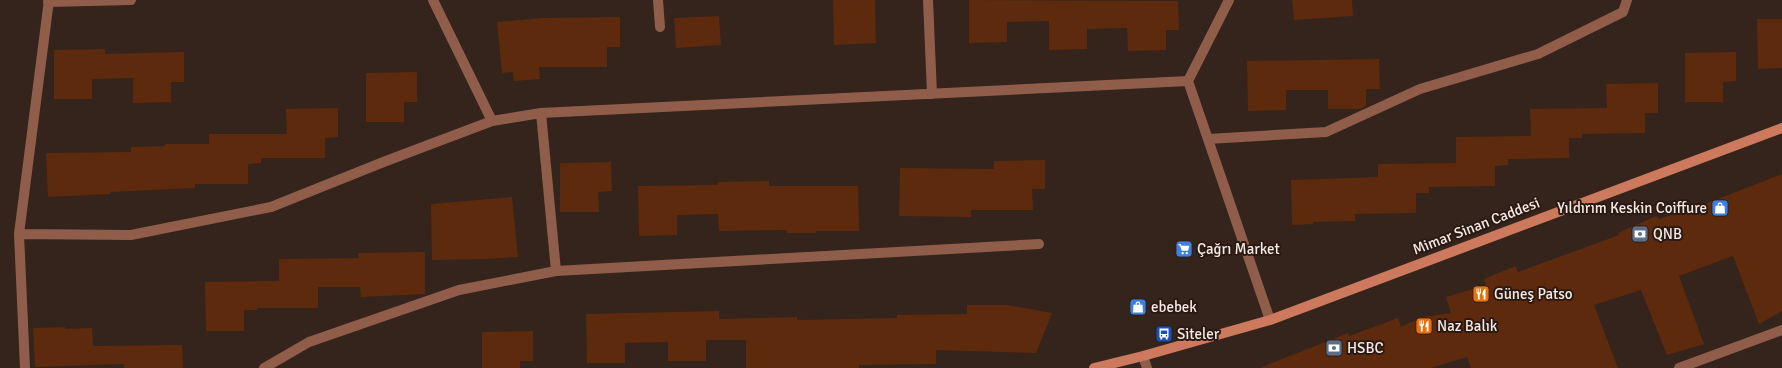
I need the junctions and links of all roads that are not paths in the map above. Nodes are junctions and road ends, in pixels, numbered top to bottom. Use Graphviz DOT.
graph roads {
  1 [pos="131,0"];
  2 [pos="433,0"];
  3 [pos="658,0"];
  4 [pos="928,0"];
  5 [pos="1229,0"];
  6 [pos="1627,0"];
  7 [pos="49,1"];
  8 [pos="660,27"];
  9 [pos="1188,81"];
  10 [pos="932,94"];
  11 [pos="541,113"];
  12 [pos="492,122"];
  13 [pos="1782,128"];
  14 [pos="1208,139"];
  15 [pos="19,234"];
  16 [pos="1039,244"];
  17 [pos="556,271"];
  18 [pos="1270,320"];
  19 [pos="1782,330"];
  20 [pos="1143,356"];
  21 [pos="25,368"];
  22 [pos="264,368"];
  23 [pos="1094,368"];
  24 [pos="1147,368"];
  25 [pos="1679,368"];
  1 -- 7 [label="street"];
  2 -- 12 [label="street"];
  3 -- 8 [label="street"];
  4 -- 10 [label="street"];
  5 -- 9 [label="street"];
  6 -- 14 [label="street"];
  7 -- 15 [label="street"];
  9 -- 10 [label="street"];
  9 -- 14 [label="street"];
  10 -- 11 [label="street"];
  11 -- 12 [label="street"];
  11 -- 17 [label="street"];
  12 -- 15 [label="street"];
  13 -- 18 [label="main road, Mimar Sinan Caddesi"];
  14 -- 18 [label="street"];
  15 -- 21 [label="street"];
  16 -- 17 [label="street"];
  17 -- 22 [label="street"];
  18 -- 20 [label="main road, Mimar Sinan Caddesi"];
  19 -- 25 [label="street"];
  20 -- 23 [label="main road, Mimar Sinan Caddesi"];
  20 -- 24 [label="street"];
}
